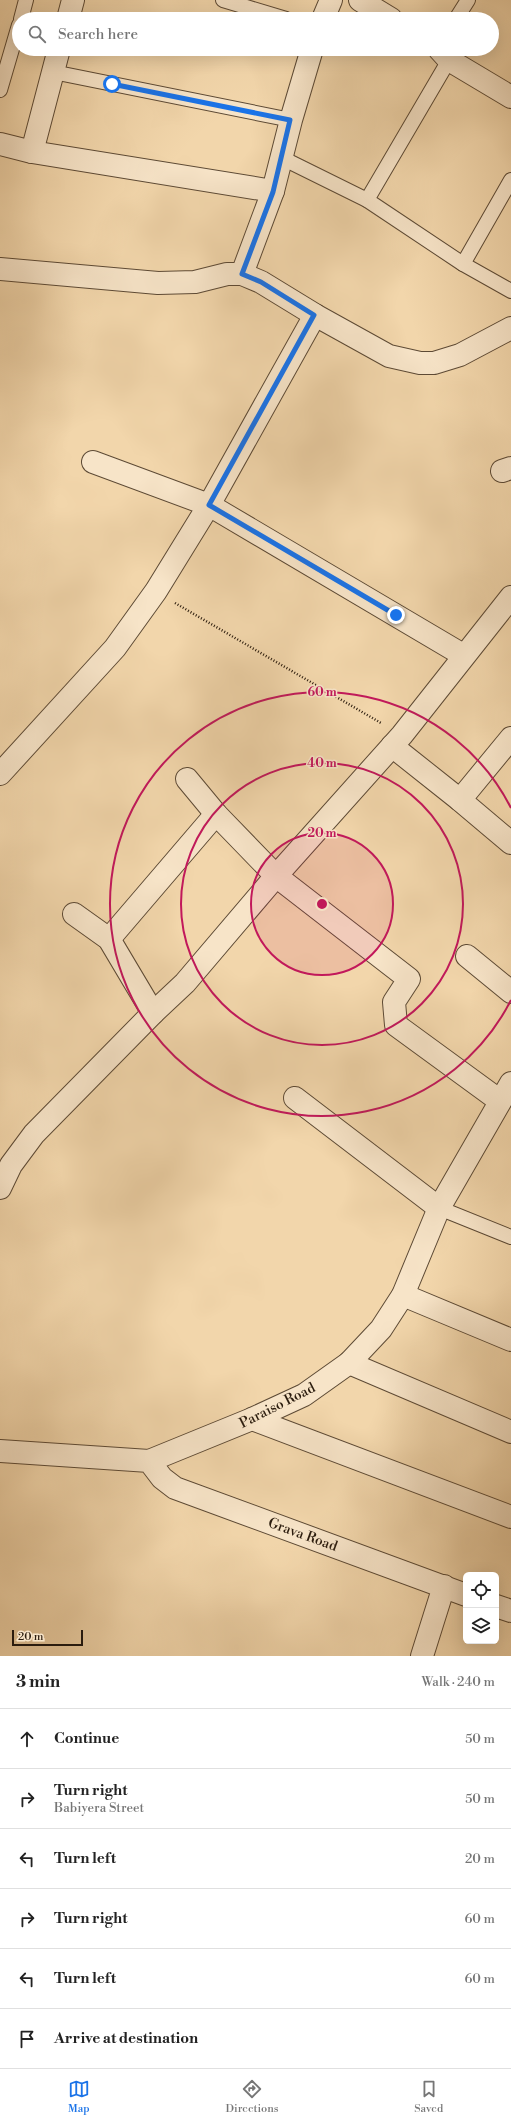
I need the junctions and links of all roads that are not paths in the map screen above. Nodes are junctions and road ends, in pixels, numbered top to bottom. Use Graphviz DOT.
graph roads {
  1 [pos="26,0"];
  2 [pos="73,0"];
  3 [pos="223,0"];
  4 [pos="331,0"];
  5 [pos="360,0"];
  6 [pos="468,0"];
  7 [pos="23,12"];
  8 [pos="70,12"];
  9 [pos="263,12"];
  10 [pos="326,12"];
  11 [pos="380,12"];
  12 [pos="460,12"];
  13 [pos="12,49"];
  14 [pos="58,56"];
  15 [pos="310,56"];
  16 [pos="443,56"];
  17 [pos="446,56"];
  18 [pos="53,72"];
  19 [pos="0,90"];
  20 [pos="511,96"];
  21 [pos="290,120"];
  22 [pos="0,144"];
  23 [pos="32,152"];
  24 [pos="282,158"];
  25 [pos="511,180"];
  26 [pos="273,192"];
  27 [pos="367,200"];
  28 [pos="464,264"];
  29 [pos="0,269"];
  30 [pos="242,274"];
  31 [pos="511,291"];
  32 [pos="314,315"];
  33 [pos="511,328"];
  34 [pos="94,462"];
  35 [pos="209,505"];
  36 [pos="511,597"];
  37 [pos="463,655"];
  38 [pos="511,738"];
  39 [pos="397,741"];
  40 [pos="0,774"];
  41 [pos="187,779"];
  42 [pos="460,800"];
  43 [pos="216,814"];
  44 [pos="511,843"];
  45 [pos="276,876"];
  46 [pos="74,914"];
  47 [pos="109,939"];
  48 [pos="467,956"];
  49 [pos="511,992"];
  50 [pos="153,1013"];
  51 [pos="511,1083"];
  52 [pos="295,1098"];
  53 [pos="500,1101"];
  54 [pos="0,1188"];
  55 [pos="439,1208"];
  56 [pos="511,1237"];
  57 [pos="403,1295"];
  58 [pos="511,1340"];
  59 [pos="349,1363"];
  60 [pos="252,1419"];
  61 [pos="511,1432"];
  62 [pos="0,1451"];
  63 [pos="148,1461"];
  64 [pos="511,1517"];
  65 [pos="444,1586"];
  66 [pos="463,1594"];
  67 [pos="499,1607"];
  68 [pos="511,1612"];
  69 [pos="422,1656"];
  1 -- 7 [label="lane"];
  2 -- 8 [label="street"];
  3 -- 9 [label="lane"];
  4 -- 10 [label="street"];
  5 -- 11 [label="street"];
  6 -- 12 [label="lane"];
  13 -- 19 [label="lane"];
  14 -- 18 [label="street"];
  15 -- 21 [label="street"];
  16 -- 27 [label="lane"];
  17 -- 20 [label="street"];
  18 -- 21 [label="lane"];
  18 -- 23 [label="street"];
  21 -- 24 [label="street"];
  22 -- 23 [label="street"];
  23 -- 26 [label="street"];
  24 -- 26 [label="street"];
  24 -- 27 [label="lane"];
  25 -- 28 [label="lane"];
  26 -- 30 [label="street"];
  27 -- 28 [label="lane"];
  28 -- 31 [label="lane"];
  29 -- 30 [label="street"];
  30 -- 32 [label="street"];
  32 -- 33 [label="street"];
  32 -- 35 [label="street"];
  34 -- 35 [label="street"];
  35 -- 37 [label="street"];
  35 -- 40 [label="street"];
  36 -- 37 [label="street"];
  37 -- 39 [label="street"];
  38 -- 42 [label="street"];
  39 -- 42 [label="street"];
  39 -- 45 [label="street"];
  41 -- 43 [label="street"];
  42 -- 44 [label="street"];
  43 -- 45 [label="street"];
  43 -- 47 [label="street"];
  45 -- 50 [label="street"];
  45 -- 53 [label="street"];
  46 -- 47 [label="street"];
  47 -- 50 [label="street"];
  48 -- 49 [label="street"];
  50 -- 54 [label="street"];
  51 -- 53 [label="street, Paraiso Road"];
  52 -- 55 [label="street"];
  53 -- 55 [label="street, Paraiso Road"];
  55 -- 56 [label="lane"];
  55 -- 57 [label="street, Paraiso Road"];
  57 -- 58 [label="street"];
  57 -- 59 [label="street, Paraiso Road"];
  59 -- 60 [label="street, Paraiso Road"];
  59 -- 61 [label="street"];
  60 -- 63 [label="street, Paraiso Road"];
  60 -- 64 [label="street"];
  62 -- 63 [label="street, Paraiso Road"];
  63 -- 65 [label="street, Grava Road"];
  65 -- 66 [label="street, Grava Road"];
  65 -- 69 [label="street"];
  67 -- 68 [label="street"];
}
